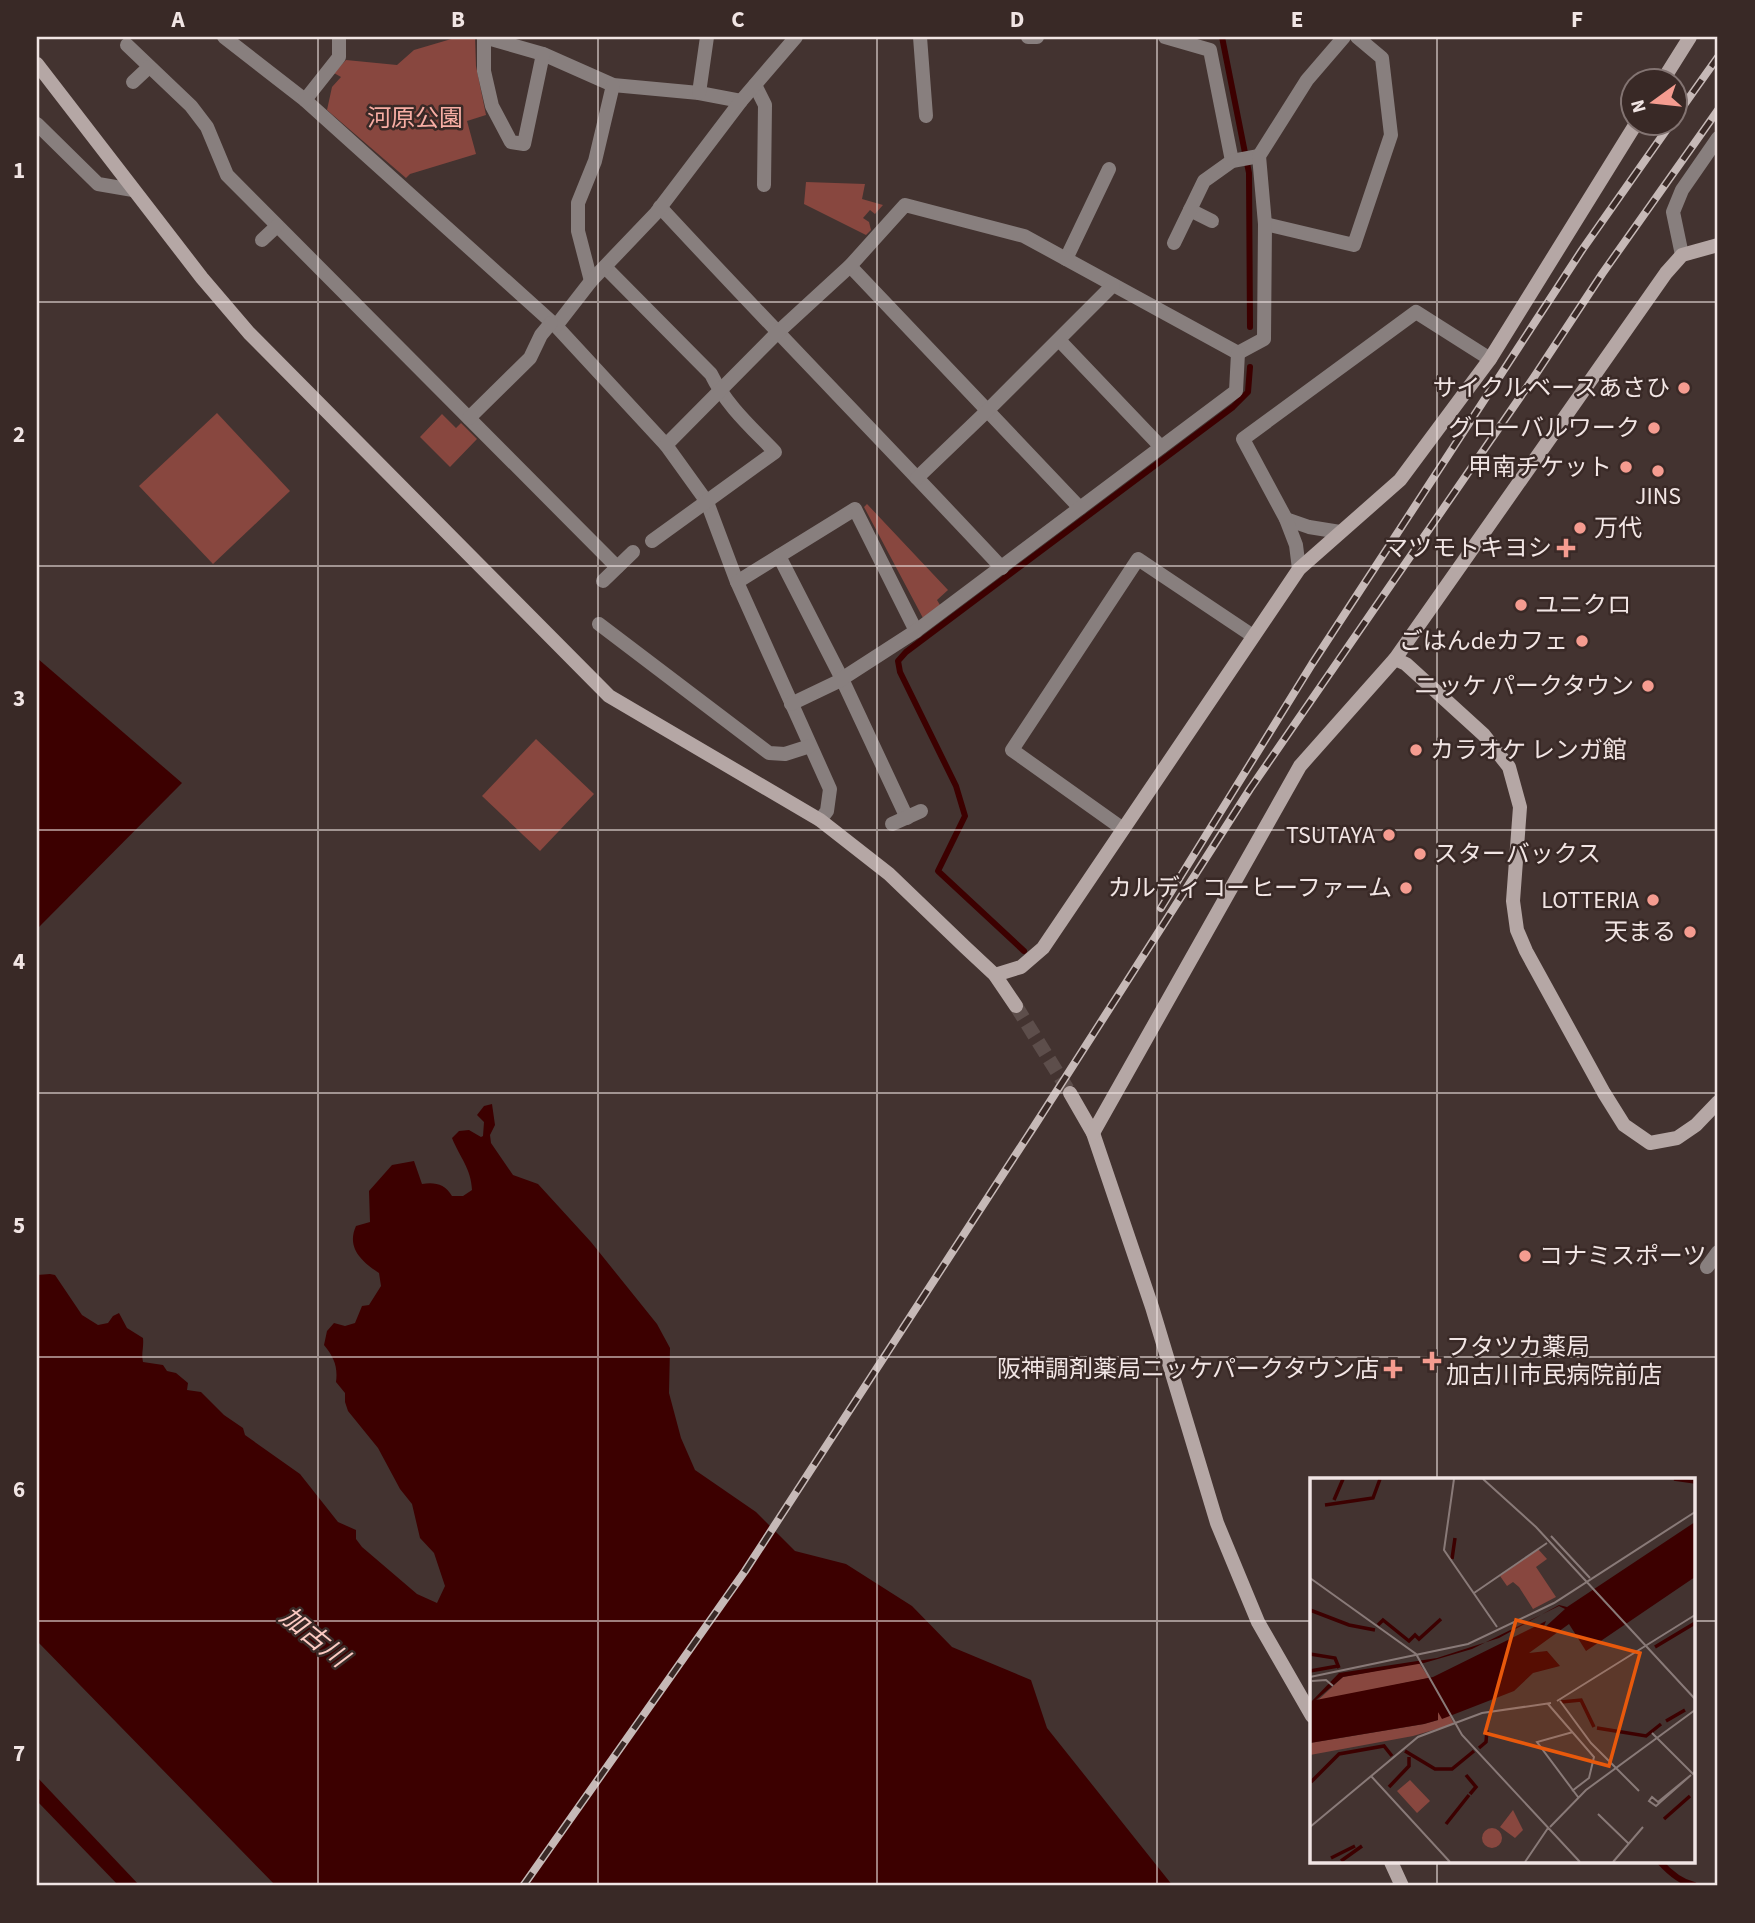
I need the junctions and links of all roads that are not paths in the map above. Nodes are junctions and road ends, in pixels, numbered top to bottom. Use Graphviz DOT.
graph roads {
  1 [pos="224,37"];
  2 [pos="340,37"];
  3 [pos="484,37"];
  4 [pos="707,37"];
  5 [pos="796,37"];
  6 [pos="920,37"];
  7 [pos="1028,37"];
  8 [pos="1037,37"];
  9 [pos="1165,37"];
  10 [pos="1343,37"];
  11 [pos="1357,37"];
  12 [pos="1690,37"];
  13 [pos="127,45"];
  14 [pos="543,54"];
  15 [pos="37,64"];
  16 [pos="1672,66"];
  17 [pos="149,67"];
  18 [pos="133,82"];
  19 [pos="613,85"];
  20 [pos="755,85"];
  21 [pos="699,93"];
  22 [pos="305,100"];
  23 [pos="741,101"];
  24 [pos="926,116"];
  25 [pos="37,124"];
  26 [pos="1628,136"];
  27 [pos="1718,138"];
  28 [pos="1259,156"];
  29 [pos="1232,161"];
  30 [pos="1109,169"];
  31 [pos="764,185"];
  32 [pos="133,190"];
  33 [pos="660,207"];
  34 [pos="1190,210"];
  35 [pos="1212,221"];
  36 [pos="1265,224"];
  37 [pos="277,226"];
  38 [pos="262,240"];
  39 [pos="1174,243"];
  40 [pos="1718,245"];
  41 [pos="1682,255"];
  42 [pos="1066,259"];
  43 [pos="849,266"];
  44 [pos="604,267"];
  45 [pos="591,281"];
  46 [pos="1113,285"];
  47 [pos="554,325"];
  48 [pos="777,333"];
  49 [pos="1059,340"];
  50 [pos="1238,353"];
  51 [pos="1490,359"];
  52 [pos="720,391"];
  53 [pos="988,410"];
  54 [pos="469,418"];
  55 [pos="666,445"];
  56 [pos="1160,447"];
  57 [pos="917,478"];
  58 [pos="707,502"];
  59 [pos="1080,508"];
  60 [pos="1286,519"];
  61 [pos="1340,532"];
  62 [pos="652,541"];
  63 [pos="633,552"];
  64 [pos="779,556"];
  65 [pos="617,567"];
  66 [pos="1002,568"];
  67 [pos="1299,569"];
  68 [pos="603,581"];
  69 [pos="737,582"];
  70 [pos="599,624"];
  71 [pos="916,631"];
  72 [pos="1253,636"];
  73 [pos="1395,659"];
  74 [pos="842,679"];
  75 [pos="791,704"];
  76 [pos="810,746"];
  77 [pos="921,811"];
  78 [pos="907,818"];
  79 [pos="820,820"];
  80 [pos="892,824"];
  81 [pos="1123,829"];
  82 [pos="995,975"];
  83 [pos="1016,1006"];
  84 [pos="1070,1093"];
  85 [pos="1718,1102"];
  86 [pos="1093,1133"];
  87 [pos="1718,1252"];
  88 [pos="1707,1267"];
  89 [pos="1310,1713"];
  90 [pos="1392,1864"];
  91 [pos="1402,1886"];
  1 -- 22 [label="street"];
  2 -- 22 [label="street"];
  3 -- 14 [label="street"];
  3 -- 14 [label="street"];
  4 -- 21 [label="street"];
  5 -- 20 [label="street"];
  6 -- 24 [label="street"];
  7 -- 8 [label="street"];
  9 -- 29 [label="street"];
  10 -- 28 [label="street"];
  11 -- 36 [label="street"];
  12 -- 16 [label="street"];
  13 -- 17 [label="street"];
  14 -- 19 [label="street"];
  15 -- 32 [label="street"];
  17 -- 18 [label="street"];
  17 -- 37 [label="street"];
  19 -- 21 [label="street"];
  19 -- 45 [label="street"];
  20 -- 23 [label="street"];
  20 -- 31 [label="street"];
  21 -- 23 [label="street"];
  22 -- 47 [label="street"];
  23 -- 33 [label="street"];
  25 -- 32 [label="street"];
  26 -- 51 [label="street"];
  27 -- 41 [label="street"];
  28 -- 29 [label="street"];
  28 -- 36 [label="street"];
  29 -- 34 [label="street"];
  30 -- 42 [label="street"];
  32 -- 79 [label="street"];
  33 -- 44 [label="street"];
  33 -- 48 [label="street"];
  34 -- 35 [label="street"];
  34 -- 39 [label="street"];
  36 -- 50 [label="street"];
  37 -- 38 [label="street"];
  37 -- 54 [label="street"];
  40 -- 41 [label="street"];
  41 -- 73 [label="street"];
  42 -- 43 [label="street"];
  42 -- 46 [label="street"];
  43 -- 48 [label="street"];
  43 -- 53 [label="street"];
  44 -- 45 [label="street"];
  44 -- 52 [label="street"];
  45 -- 47 [label="street"];
  46 -- 49 [label="street"];
  46 -- 50 [label="street"];
  47 -- 54 [label="street"];
  47 -- 55 [label="street"];
  48 -- 52 [label="street"];
  48 -- 57 [label="street"];
  49 -- 53 [label="street"];
  49 -- 56 [label="street"];
  50 -- 56 [label="street"];
  51 -- 60 [label="street"];
  51 -- 61 [label="street"];
  52 -- 55 [label="street"];
  52 -- 58 [label="street"];
  53 -- 57 [label="street"];
  53 -- 59 [label="street"];
  54 -- 65 [label="street"];
  55 -- 58 [label="street"];
  56 -- 59 [label="street"];
  57 -- 66 [label="street"];
  58 -- 62 [label="street"];
  58 -- 69 [label="street"];
  59 -- 66 [label="street"];
  60 -- 61 [label="street"];
  60 -- 67 [label="street"];
  61 -- 67 [label="street"];
  63 -- 65 [label="street"];
  64 -- 69 [label="street"];
  64 -- 71 [label="street"];
  64 -- 74 [label="street"];
  65 -- 68 [label="street"];
  66 -- 71 [label="street"];
  67 -- 72 [label="street"];
  69 -- 75 [label="street"];
  70 -- 76 [label="street"];
  71 -- 74 [label="street"];
  72 -- 81 [label="street"];
  72 -- 81 [label="street"];
  73 -- 85 [label="street"];
  73 -- 86 [label="street"];
  74 -- 75 [label="street"];
  74 -- 78 [label="street"];
  75 -- 76 [label="street"];
  76 -- 79 [label="street"];
  77 -- 78 [label="street"];
  78 -- 80 [label="street"];
  79 -- 82 [label="street"];
  81 -- 82 [label="street"];
  82 -- 83 [label="street"];
  84 -- 86 [label="street"];
  86 -- 89 [label="street"];
  87 -- 88 [label="street"];
  90 -- 91 [label="street"];
}
